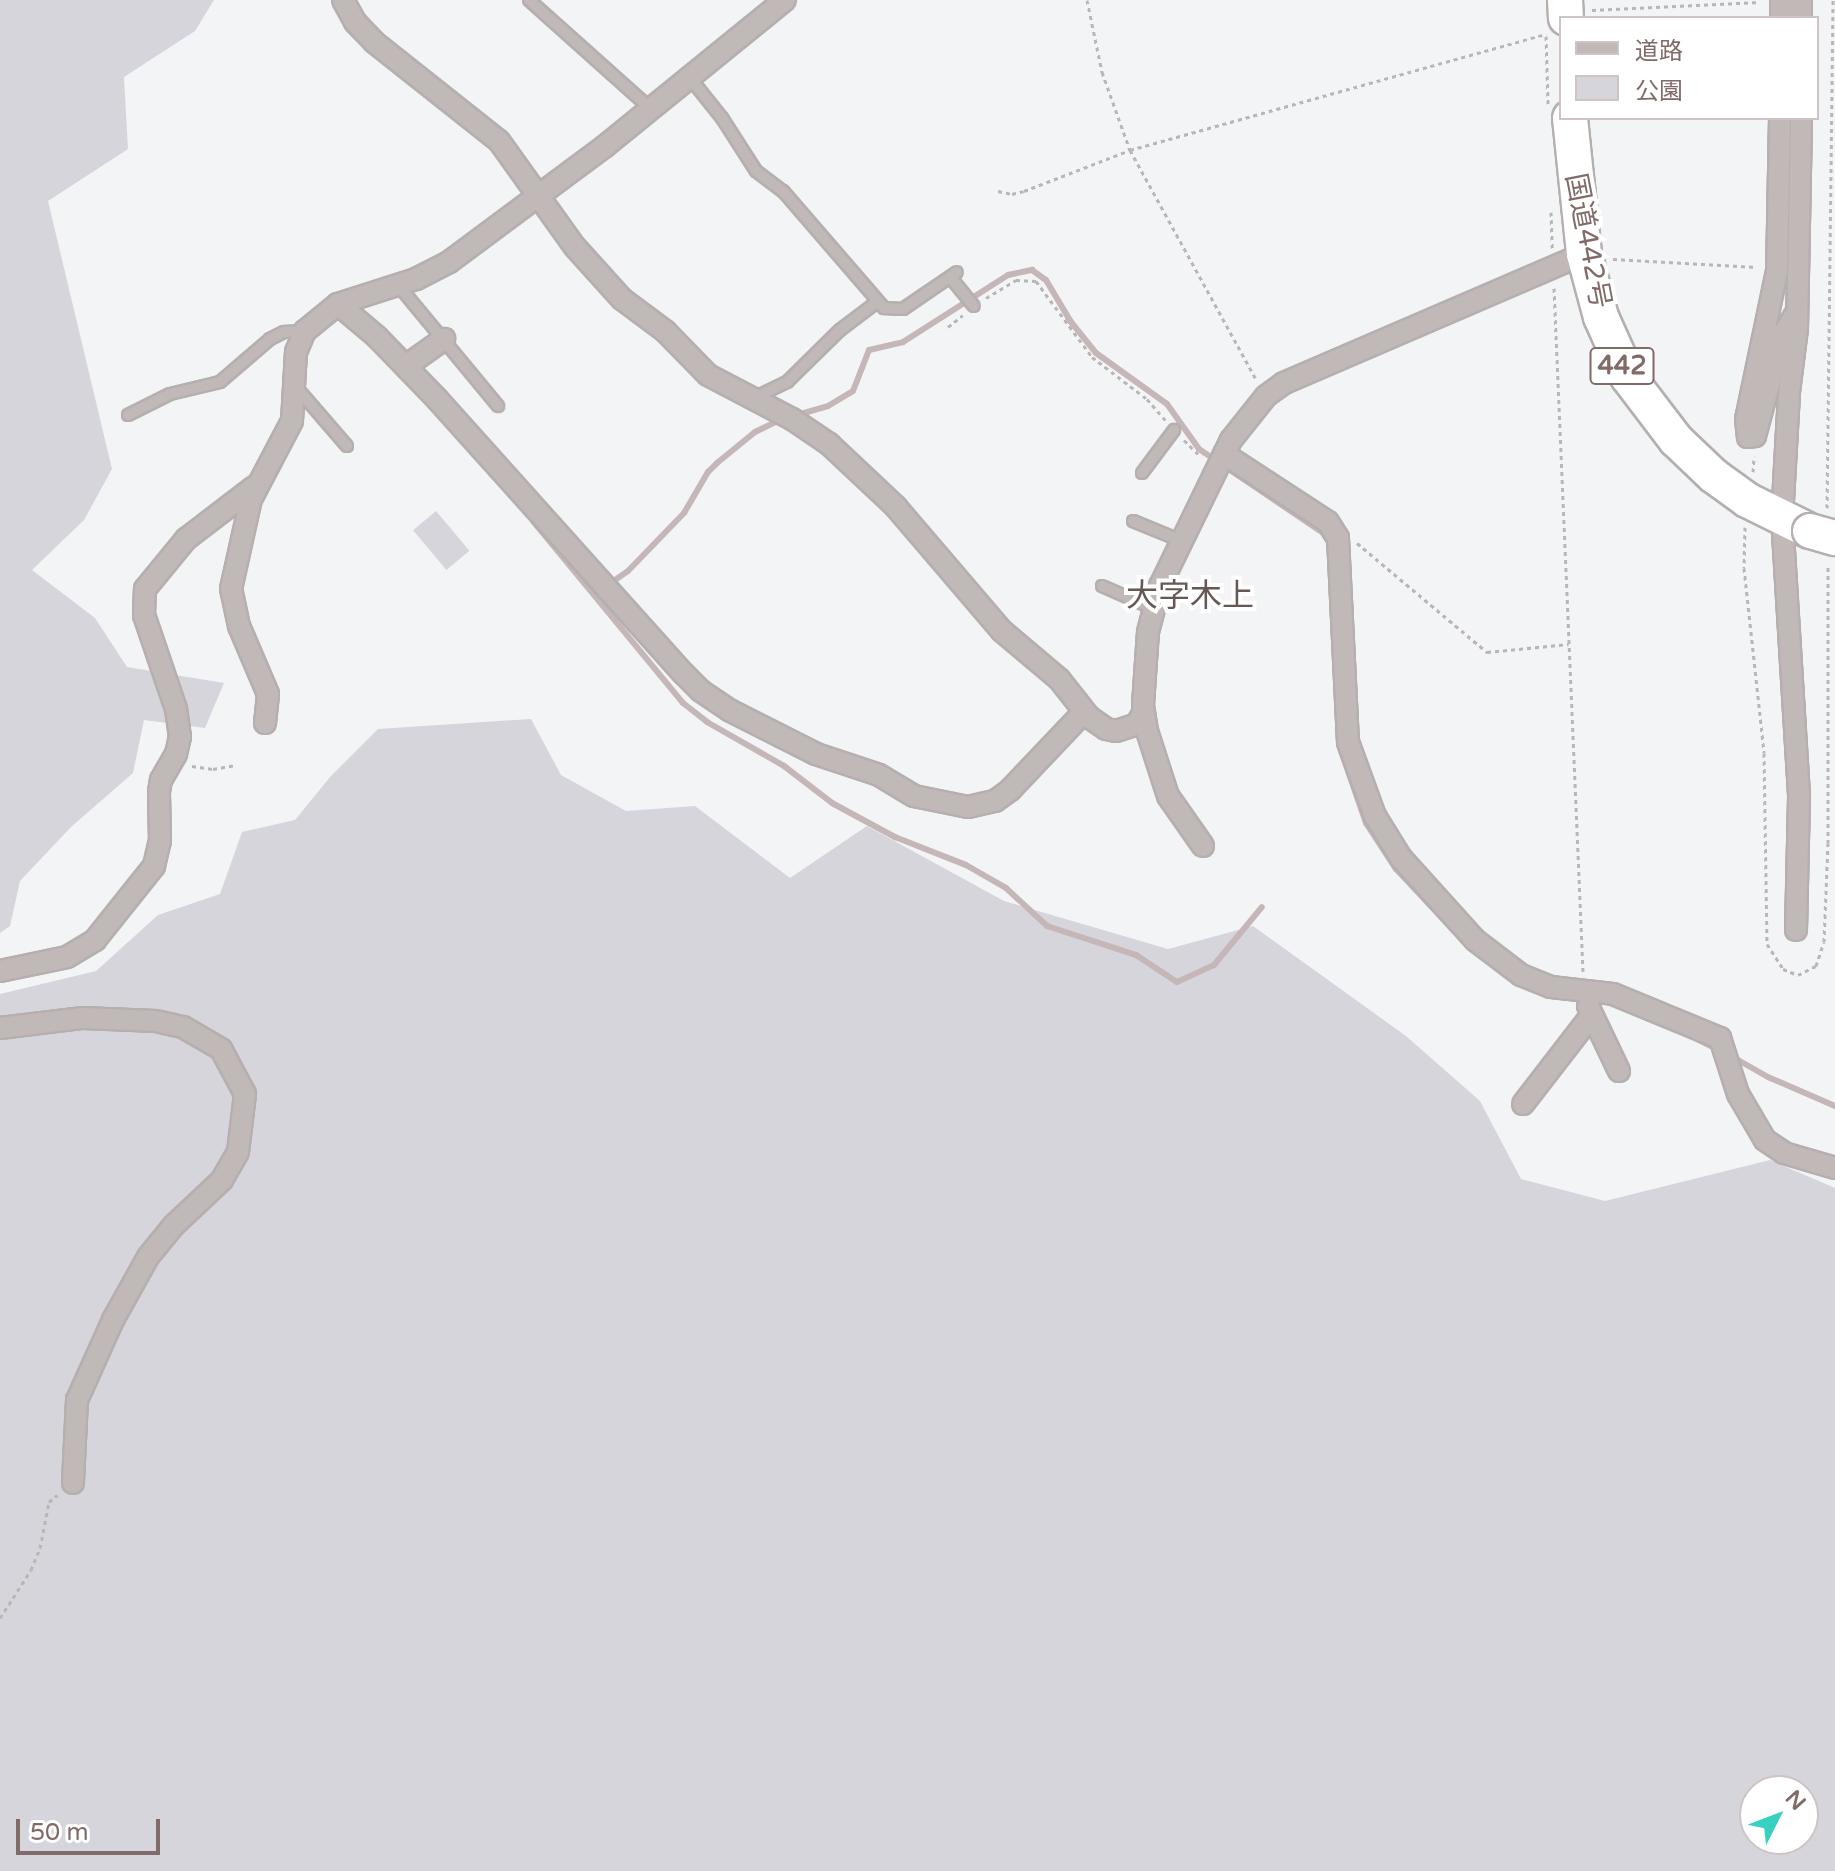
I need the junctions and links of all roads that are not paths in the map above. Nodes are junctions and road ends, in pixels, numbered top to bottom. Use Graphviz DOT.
graph roads {
  1 [pos="343,0"];
  2 [pos="529,0"];
  3 [pos="785,0"];
  4 [pos="690,78"];
  5 [pos="651,109"];
  6 [pos="1560,120"];
  7 [pos="1780,120"];
  8 [pos="1801,120"];
  9 [pos="538,194"];
  10 [pos="1597,252"];
  11 [pos="398,285"];
  12 [pos="877,302"];
  13 [pos="338,304"];
  14 [pos="974,306"];
  15 [pos="1798,312"];
  16 [pos="305,331"];
  17 [pos="444,339"];
  18 [pos="406,366"];
  19 [pos="295,386"];
  20 [pos="753,399"];
  21 [pos="498,406"];
  22 [pos="128,415"];
  23 [pos="1174,430"];
  24 [pos="347,446"];
  25 [pos="1220,462"];
  26 [pos="1142,473"];
  27 [pos="257,484"];
  28 [pos="1133,521"];
  29 [pos="1809,530"];
  30 [pos="1182,541"];
  31 [pos="1102,586"];
  32 [pos="1152,608"];
  33 [pos="1084,712"];
  34 [pos="1143,713"];
  35 [pos="265,723"];
  36 [pos="1203,846"];
  37 [pos="1796,930"];
  38 [pos="0,971"];
  39 [pos="1584,991"];
  40 [pos="1591,1016"];
  41 [pos="0,1028"];
  42 [pos="1619,1071"];
  43 [pos="1523,1104"];
  44 [pos="1835,1168"];
  45 [pos="73,1483"];
  1 -- 9 [label="street"];
  2 -- 5 [label="lane"];
  3 -- 4 [label="street"];
  4 -- 5 [label="street"];
  4 -- 12 [label="lane"];
  5 -- 9 [label="street"];
  6 -- 10 [label="highway, 国道442号 / 442"];
  7 -- 15 [label="street"];
  8 -- 15 [label="street"];
  9 -- 11 [label="street"];
  9 -- 20 [label="street"];
  10 -- 25 [label="street"];
  10 -- 29 [label="highway, 国道442号 / 442"];
  11 -- 13 [label="street"];
  11 -- 17 [label="lane"];
  12 -- 14 [label="lane"];
  12 -- 20 [label="lane"];
  13 -- 16 [label="street"];
  13 -- 18 [label="street"];
  15 -- 29 [label="street"];
  16 -- 19 [label="street"];
  16 -- 22 [label="lane"];
  17 -- 18 [label="street"];
  17 -- 21 [label="lane"];
  18 -- 33 [label="street"];
  19 -- 24 [label="lane"];
  19 -- 27 [label="street"];
  20 -- 33 [label="street"];
  23 -- 26 [label="lane"];
  25 -- 30 [label="street"];
  25 -- 39 [label="street"];
  27 -- 35 [label="street"];
  27 -- 38 [label="street"];
  28 -- 30 [label="lane"];
  29 -- 37 [label="street"];
  30 -- 32 [label="street"];
  31 -- 32 [label="lane"];
  32 -- 34 [label="street"];
  33 -- 34 [label="street"];
  34 -- 36 [label="street"];
  39 -- 40 [label="street"];
  39 -- 44 [label="street"];
  40 -- 42 [label="street"];
  40 -- 43 [label="street"];
  41 -- 45 [label="street"];
}
